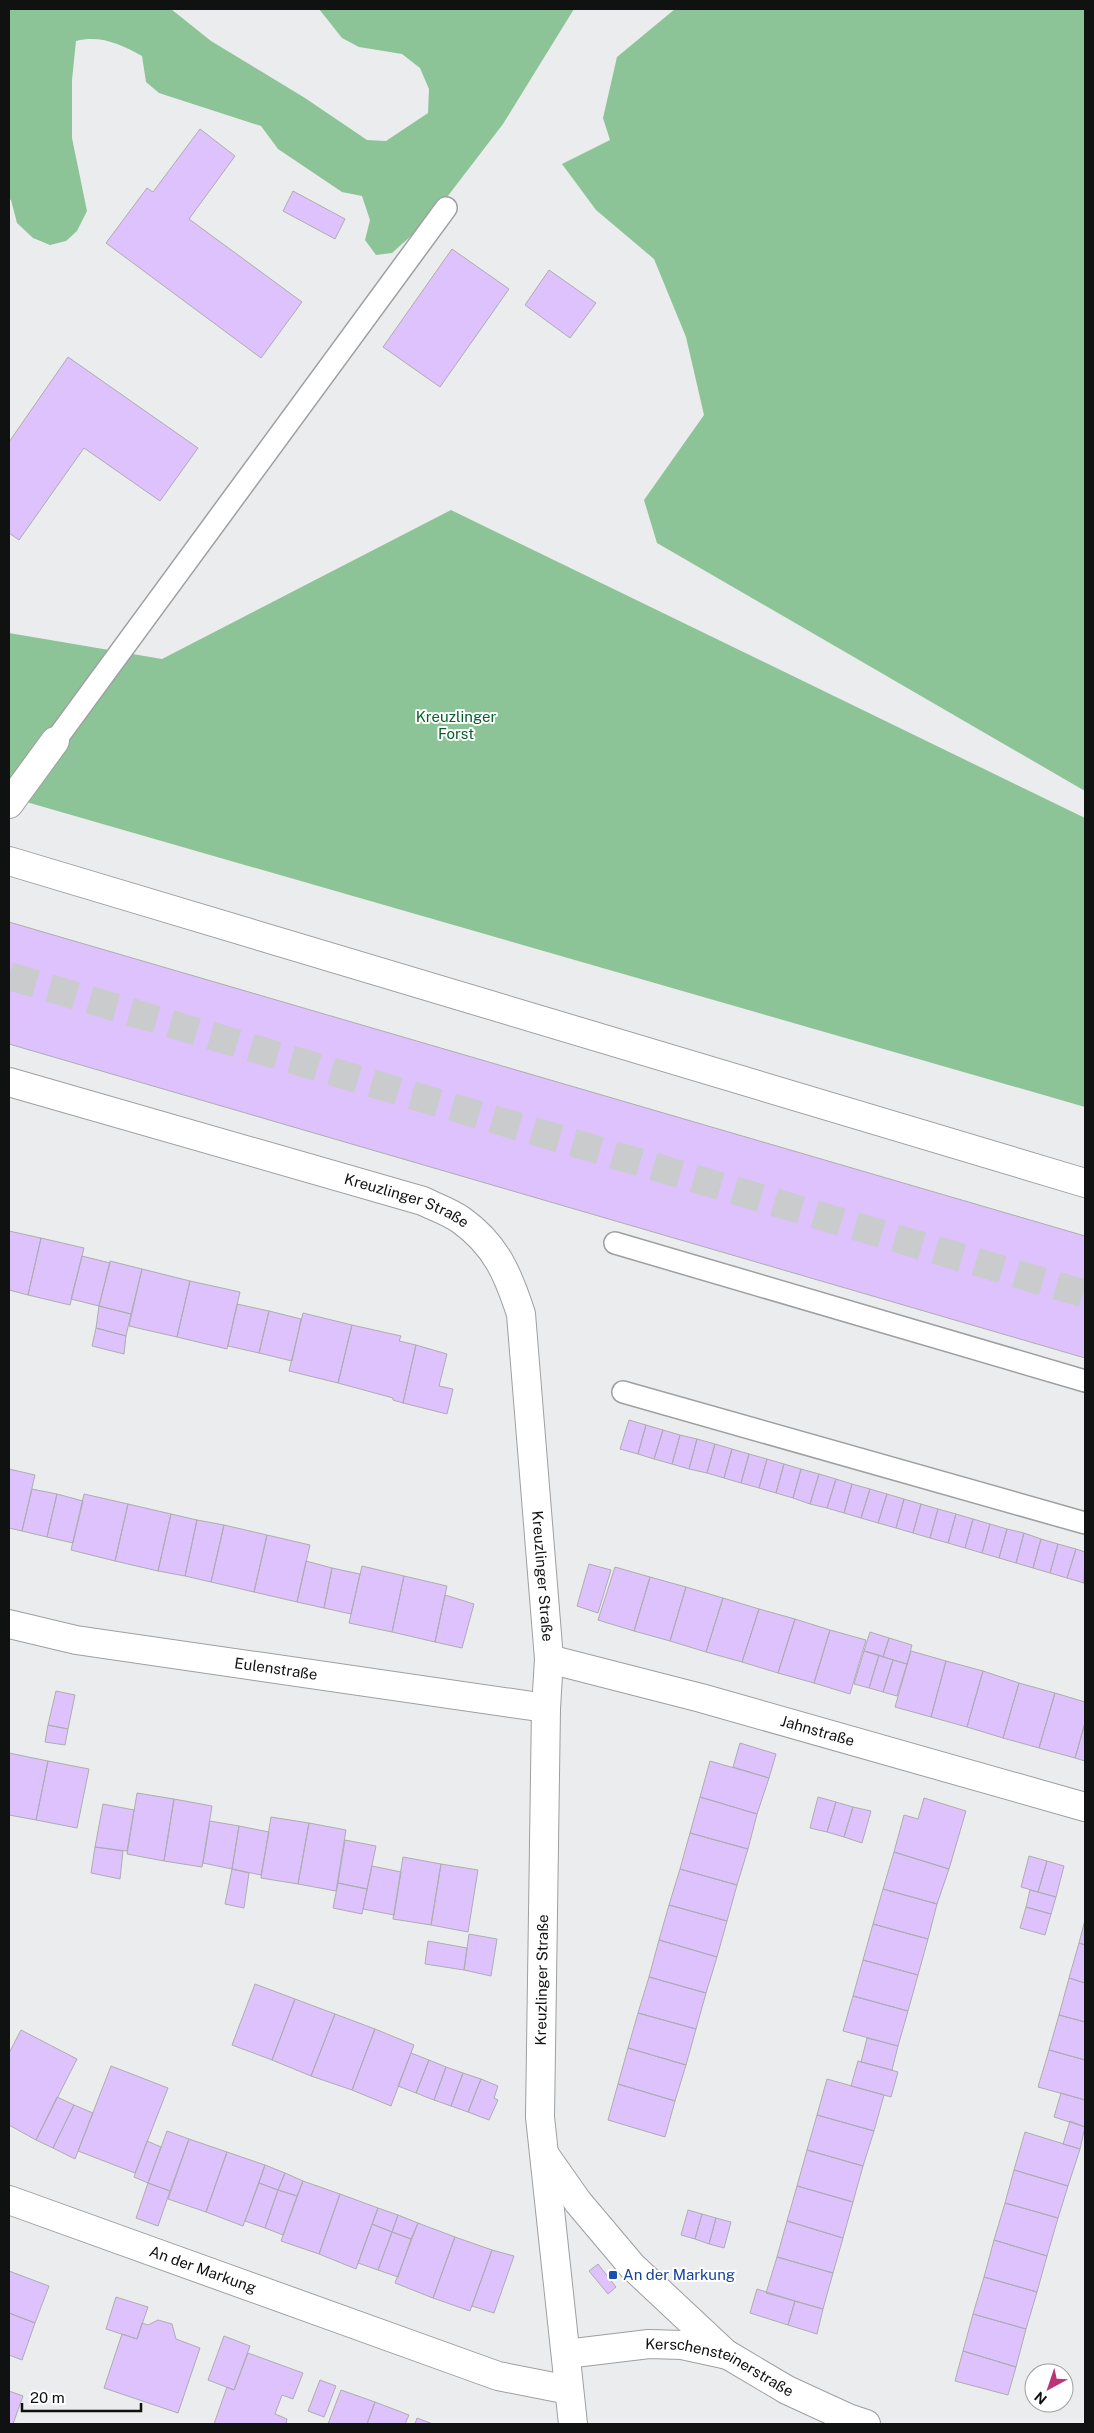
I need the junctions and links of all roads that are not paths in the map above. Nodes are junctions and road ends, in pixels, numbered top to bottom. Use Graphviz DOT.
graph roads {
  1 [pos="446,208"];
  2 [pos="55,741"];
  3 [pos="9,804"];
  4 [pos="9,861"];
  5 [pos="9,1082"];
  6 [pos="1085,1183"];
  7 [pos="614,1243"];
  8 [pos="1085,1381"];
  9 [pos="623,1392"];
  10 [pos="1085,1523"];
  11 [pos="9,1624"];
  12 [pos="549,1659"];
  13 [pos="546,1708"];
  14 [pos="1085,1808"];
  15 [pos="544,2153"];
  16 [pos="9,2200"];
  17 [pos="566,2354"];
  18 [pos="728,2355"];
  19 [pos="569,2390"];
  20 [pos="573,2424"];
  21 [pos="866,2424"];
  1 -- 2 [label="lane"];
  2 -- 3 [label="main road"];
  4 -- 6 [label="main road"];
  5 -- 12 [label="main road, Kreuzlinger Straße"];
  7 -- 8 [label="lane"];
  9 -- 10 [label="lane"];
  11 -- 13 [label="main road, Eulenstraße"];
  12 -- 13 [label="main road, Kreuzlinger Straße"];
  12 -- 14 [label="main road, Jahnstraße"];
  13 -- 15 [label="main road, Kreuzlinger Straße"];
  15 -- 17 [label="main road, Kreuzlinger Straße"];
  15 -- 18 [label="main road"];
  16 -- 19 [label="main road, An der Markung"];
  17 -- 18 [label="main road, Kerschensteinerstraße"];
  17 -- 19 [label="main road, Kreuzlinger Straße"];
  18 -- 21 [label="main road, Kerschensteinerstraße"];
  19 -- 20 [label="main road, Kreuzlinger Straße"];
}
